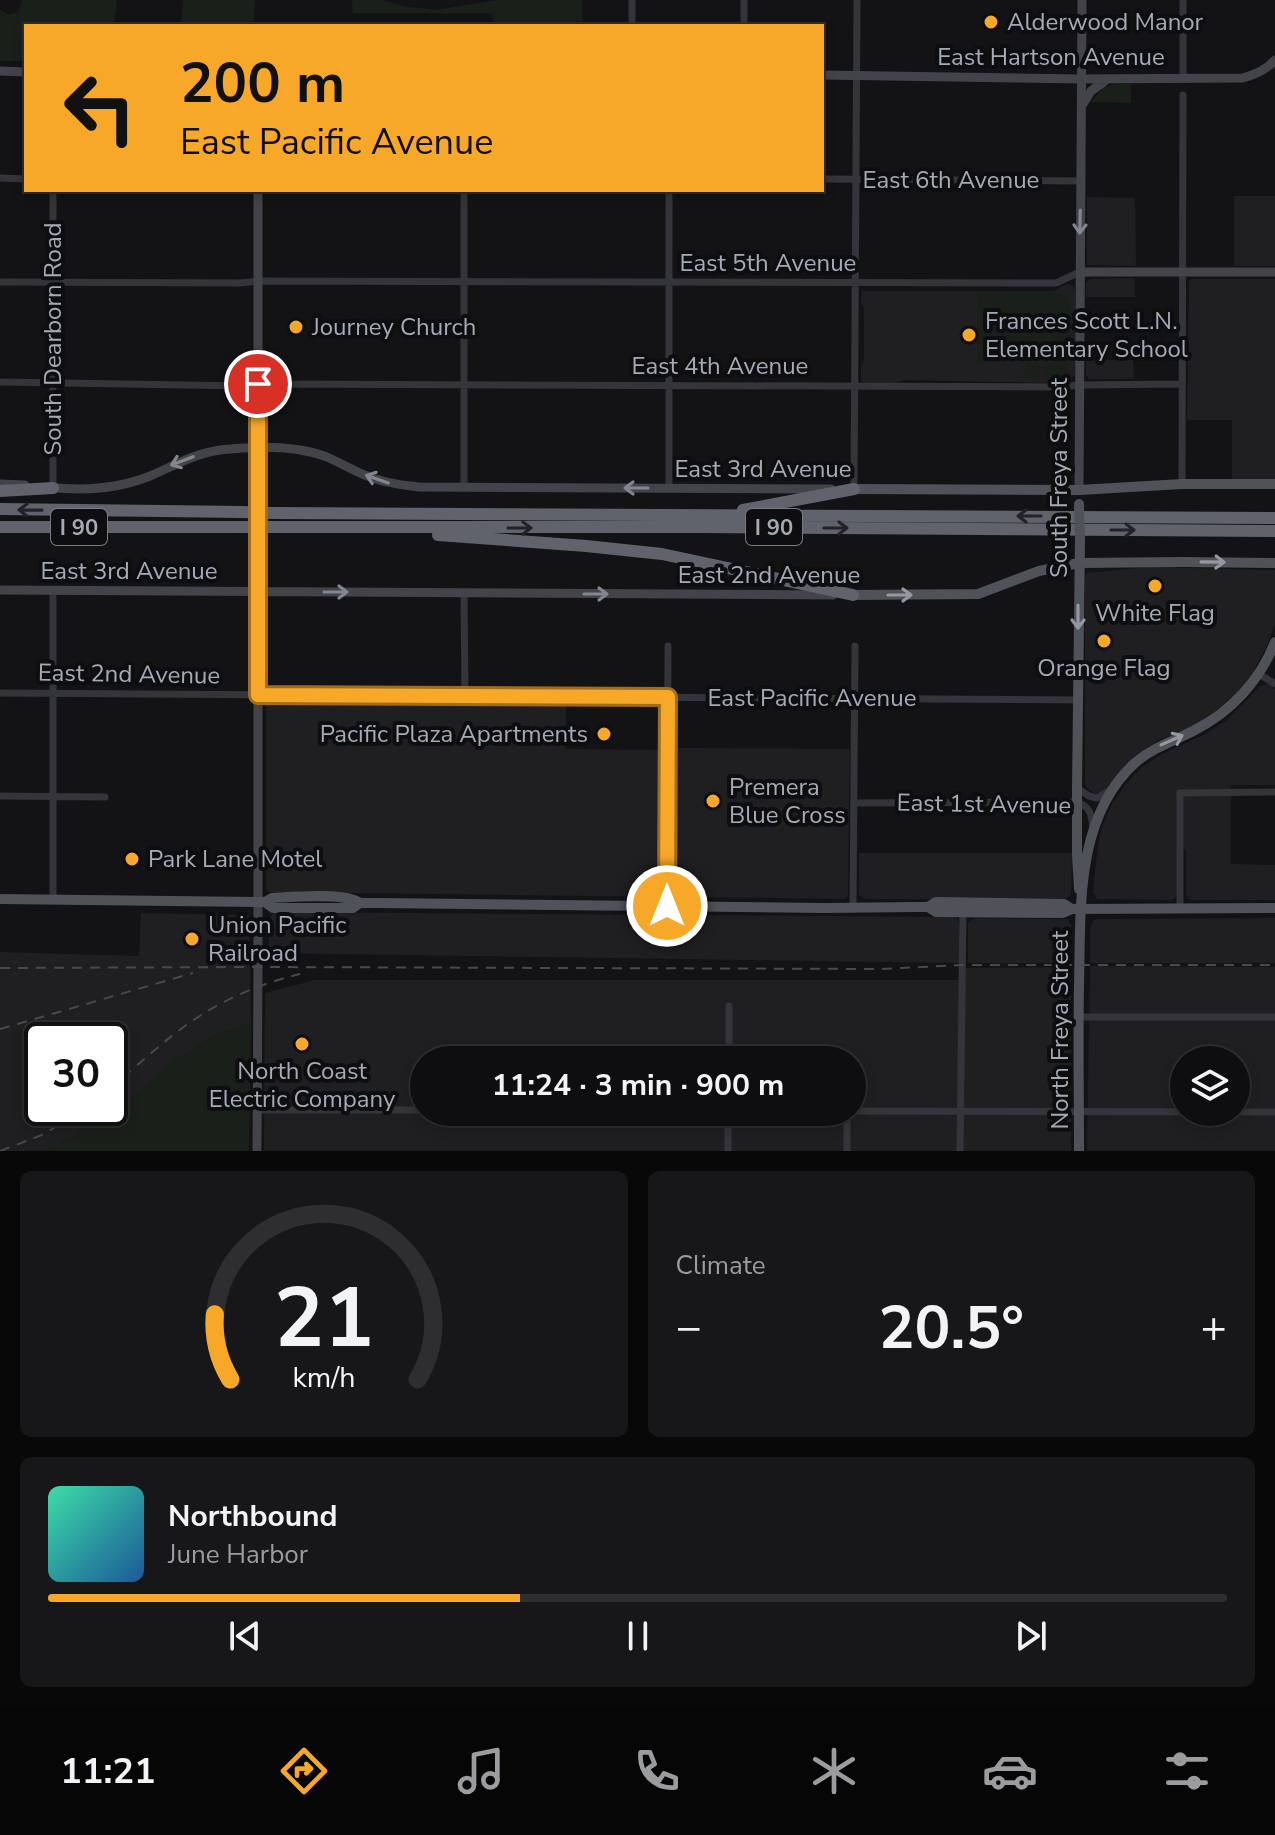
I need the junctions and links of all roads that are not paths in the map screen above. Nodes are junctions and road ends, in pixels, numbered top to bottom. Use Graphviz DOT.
graph roads {
  1 [pos="632,0"];
  2 [pos="744,0"];
  3 [pos="857,0"];
  4 [pos="1082,0"];
  5 [pos="1183,0"];
  6 [pos="632,24"];
  7 [pos="744,24"];
  8 [pos="1275,60"];
  9 [pos="1267,68"];
  10 [pos="0,71"];
  11 [pos="24,72"];
  12 [pos="824,75"];
  13 [pos="856,76"];
  14 [pos="1183,78"];
  15 [pos="1275,78"];
  16 [pos="1081,79"];
  17 [pos="1116,79"];
  18 [pos="1183,95"];
  19 [pos="1081,116"];
  20 [pos="0,178"];
  21 [pos="24,179"];
  22 [pos="824,179"];
  23 [pos="855,179"];
  24 [pos="1080,181"];
  25 [pos="53,192"];
  26 [pos="258,192"];
  27 [pos="464,192"];
  28 [pos="669,192"];
  29 [pos="1080,272"];
  30 [pos="1183,272"];
  31 [pos="1275,272"];
  32 [pos="258,281"];
  33 [pos="464,281"];
  34 [pos="0,282"];
  35 [pos="669,282"];
  36 [pos="54,283"];
  37 [pos="855,283"];
  38 [pos="0,382"];
  39 [pos="54,383"];
  40 [pos="258,384"];
  41 [pos="1182,384"];
  42 [pos="1079,385"];
  43 [pos="464,386"];
  44 [pos="669,386"];
  45 [pos="854,386"];
  46 [pos="258,448"];
  47 [pos="0,484"];
  48 [pos="1182,484"];
  49 [pos="1275,484"];
  50 [pos="53,488"];
  51 [pos="464,488"];
  52 [pos="669,488"];
  53 [pos="854,489"];
  54 [pos="1079,490"];
  55 [pos="0,491"];
  56 [pos="0,509"];
  57 [pos="714,515"];
  58 [pos="1275,518"];
  59 [pos="0,527"];
  60 [pos="311,527"];
  61 [pos="1275,531"];
  62 [pos="1079,563"];
  63 [pos="1275,563"];
  64 [pos="0,590"];
  65 [pos="53,591"];
  66 [pos="258,592"];
  67 [pos="464,593"];
  68 [pos="853,595"];
  69 [pos="1275,642"];
  70 [pos="668,646"];
  71 [pos="855,646"];
  72 [pos="1273,657"];
  73 [pos="1259,674"];
  74 [pos="1275,684"];
  75 [pos="0,693"];
  76 [pos="53,694"];
  77 [pos="258,695"];
  78 [pos="465,697"];
  79 [pos="668,697"];
  80 [pos="854,699"];
  81 [pos="1078,700"];
  82 [pos="1077,788"];
  83 [pos="1112,789"];
  84 [pos="1275,792"];
  85 [pos="0,796"];
  86 [pos="52,796"];
  87 [pos="105,797"];
  88 [pos="1077,802"];
  89 [pos="854,803"];
  90 [pos="1093,833"];
  91 [pos="0,899"];
  92 [pos="53,900"];
  93 [pos="262,902"];
  94 [pos="667,906"];
  95 [pos="853,907"];
  96 [pos="928,907"];
  97 [pos="1180,908"];
  98 [pos="1275,908"];
  99 [pos="1076,909"];
  100 [pos="963,912"];
  101 [pos="729,1006"];
  102 [pos="1079,1017"];
  103 [pos="1275,1017"];
  104 [pos="729,1046"];
  105 [pos="257,1110"];
  106 [pos="410,1110"];
  107 [pos="866,1111"];
  108 [pos="961,1112"];
  109 [pos="1275,1112"];
  110 [pos="1079,1113"];
  111 [pos="728,1126"];
  112 [pos="848,1126"];
  113 [pos="257,1151"];
  114 [pos="728,1151"];
  115 [pos="847,1151"];
  116 [pos="960,1151"];
  117 [pos="1079,1151"];
  1 -- 6 [label="street"];
  2 -- 7 [label="street"];
  3 -- 13 [label="street"];
  4 -- 16 [label="street, South Freya Street"];
  5 -- 14 [label="street"];
  8 -- 9 [label="street"];
  9 -- 14 [label="street, East Hartson Avenue"];
  9 -- 15 [label="street"];
  10 -- 11 [label="street"];
  12 -- 13 [label="street, East Hartson Avenue"];
  13 -- 16 [label="street, East Hartson Avenue"];
  13 -- 23 [label="street"];
  14 -- 17 [label="street, East Hartson Avenue"];
  16 -- 17 [label="street, East Hartson Avenue"];
  16 -- 19 [label="street, South Freya Street"];
  17 -- 19 [label="street"];
  18 -- 30 [label="street"];
  19 -- 24 [label="street, South Freya Street"];
  20 -- 21 [label="street"];
  22 -- 23 [label="street, East 6th Avenue"];
  23 -- 24 [label="street, East 6th Avenue"];
  23 -- 37 [label="street"];
  24 -- 29 [label="street, South Freya Street, one-way"];
  25 -- 36 [label="street, South Dearborn Road"];
  26 -- 32 [label="street"];
  27 -- 33 [label="street"];
  28 -- 35 [label="street"];
  29 -- 30 [label="street, East 5th Avenue"];
  29 -- 37 [label="street, East 5th Avenue"];
  29 -- 42 [label="street, South Freya Street"];
  30 -- 31 [label="street, East 5th Avenue"];
  30 -- 41 [label="street"];
  32 -- 33 [label="street, East 5th Avenue"];
  32 -- 36 [label="street"];
  32 -- 40 [label="street"];
  33 -- 35 [label="street, East 5th Avenue"];
  33 -- 43 [label="street"];
  34 -- 36 [label="street"];
  35 -- 37 [label="street, East 5th Avenue"];
  35 -- 44 [label="street"];
  36 -- 39 [label="street, South Dearborn Road"];
  37 -- 45 [label="street"];
  38 -- 39 [label="street"];
  39 -- 40 [label="street"];
  39 -- 50 [label="street, South Dearborn Road"];
  40 -- 43 [label="street, East 4th Avenue"];
  40 -- 46 [label="street"];
  41 -- 42 [label="street, East 4th Avenue"];
  41 -- 48 [label="street"];
  42 -- 45 [label="street, East 4th Avenue"];
  42 -- 54 [label="street, South Freya Street"];
  43 -- 44 [label="street, East 4th Avenue"];
  43 -- 51 [label="street"];
  44 -- 45 [label="street, East 4th Avenue"];
  44 -- 52 [label="street"];
  45 -- 53 [label="street"];
  46 -- 50 [label="street, one-way"];
  51 -- 46 [label="street, East 3rd Avenue, one-way"];
  46 -- 66 [label="street"];
  47 -- 50 [label="street"];
  48 -- 49 [label="main road, East 3rd Avenue"];
  48 -- 54 [label="main road, East 3rd Avenue"];
  50 -- 55 [label="highway"];
  52 -- 51 [label="street, East 3rd Avenue, one-way"];
  52 -- 53 [label="street, East 3rd Avenue"];
  53 -- 54 [label="main road, East 3rd Avenue"];
  53 -- 57 [label="highway"];
  54 -- 62 [label="main road, South Freya Street, bridge"];
  57 -- 56 [label="highway, I 90, one-way, bridge"];
  58 -- 57 [label="highway, I 90, one-way"];
  59 -- 60 [label="highway, I 90, bridge"];
  60 -- 61 [label="highway, I 90, one-way"];
  60 -- 68 [label="highway"];
  62 -- 63 [label="main road, East 2nd Avenue, one-way"];
  68 -- 62 [label="main road, East 2nd Avenue, one-way"];
  62 -- 81 [label="main road, South Freya Street, one-way"];
  64 -- 65 [label="street, East 3rd Avenue"];
  65 -- 66 [label="street, East 3rd Avenue"];
  65 -- 76 [label="street"];
  66 -- 67 [label="street, East 2nd Avenue, one-way"];
  66 -- 77 [label="street"];
  67 -- 68 [label="street, East 2nd Avenue, one-way"];
  67 -- 78 [label="street"];
  69 -- 72 [label="main road"];
  70 -- 79 [label="street"];
  71 -- 80 [label="street"];
  72 -- 73 [label="main road"];
  73 -- 74 [label="street"];
  83 -- 73 [label="main road, one-way"];
  75 -- 76 [label="street, East 2nd Avenue"];
  76 -- 77 [label="street, East 2nd Avenue"];
  76 -- 86 [label="street"];
  77 -- 78 [label="street, East Pacific Avenue"];
  77 -- 93 [label="street"];
  78 -- 79 [label="street, East Pacific Avenue"];
  79 -- 80 [label="street, East Pacific Avenue"];
  79 -- 94 [label="street"];
  80 -- 81 [label="street, East Pacific Avenue"];
  80 -- 89 [label="street"];
  81 -- 82 [label="main road, South Freya Street"];
  82 -- 83 [label="street, East 1st Avenue"];
  82 -- 88 [label="main road, South Freya Street"];
  83 -- 90 [label="main road"];
  84 -- 97 [label="street"];
  85 -- 86 [label="street"];
  86 -- 87 [label="street"];
  86 -- 92 [label="street"];
  88 -- 89 [label="street, East 1st Avenue"];
  88 -- 90 [label="street, East 1st Avenue"];
  88 -- 99 [label="main road, South Freya Street"];
  89 -- 95 [label="street"];
  90 -- 99 [label="main road"];
  91 -- 92 [label="main road"];
  92 -- 93 [label="main road"];
  93 -- 94 [label="main road"];
  93 -- 105 [label="street"];
  94 -- 95 [label="main road"];
  95 -- 96 [label="main road"];
  96 -- 99 [label="main road"];
  96 -- 100 [label="main road"];
  97 -- 98 [label="main road"];
  97 -- 99 [label="main road"];
  99 -- 100 [label="main road"];
  99 -- 102 [label="main road, North Freya Street"];
  100 -- 108 [label="street"];
  101 -- 104 [label="street"];
  102 -- 103 [label="street"];
  102 -- 110 [label="main road, North Freya Street"];
  105 -- 106 [label="street"];
  105 -- 113 [label="street"];
  107 -- 108 [label="street"];
  108 -- 110 [label="street"];
  108 -- 116 [label="street"];
  109 -- 110 [label="street"];
  110 -- 117 [label="main road, North Freya Street"];
  111 -- 114 [label="street"];
  112 -- 115 [label="street"];
}
